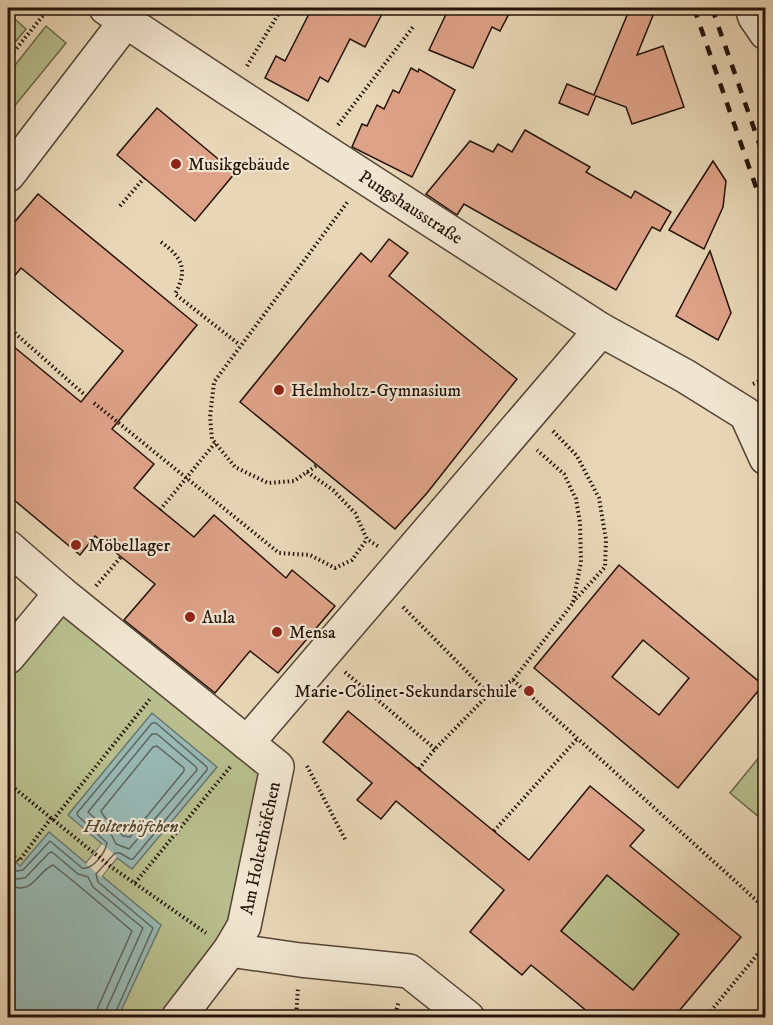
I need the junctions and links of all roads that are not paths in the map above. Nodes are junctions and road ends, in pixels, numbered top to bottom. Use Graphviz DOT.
graph roads {
  1 [pos="752,8"];
  2 [pos="116,14"];
  3 [pos="765,33"];
  4 [pos="8,175"];
  5 [pos="601,330"];
  6 [pos="765,458"];
  7 [pos="8,547"];
  8 [pos="70,600"];
  9 [pos="8,657"];
  10 [pos="247,743"];
  11 [pos="230,950"];
  12 [pos="178,1017"];
  13 [pos="468,1017"];
  1 -- 3 [label="street"];
  2 -- 4 [label="street"];
  2 -- 5 [label="street, Pungshausstraße"];
  5 -- 6 [label="street, Pungshausstraße"];
  5 -- 10 [label="street"];
  7 -- 8 [label="street"];
  8 -- 9 [label="street"];
  8 -- 10 [label="street"];
  10 -- 11 [label="street, Am Holterhöfchen"];
  11 -- 12 [label="street, Am Holterhöfchen"];
  11 -- 13 [label="street"];
}
